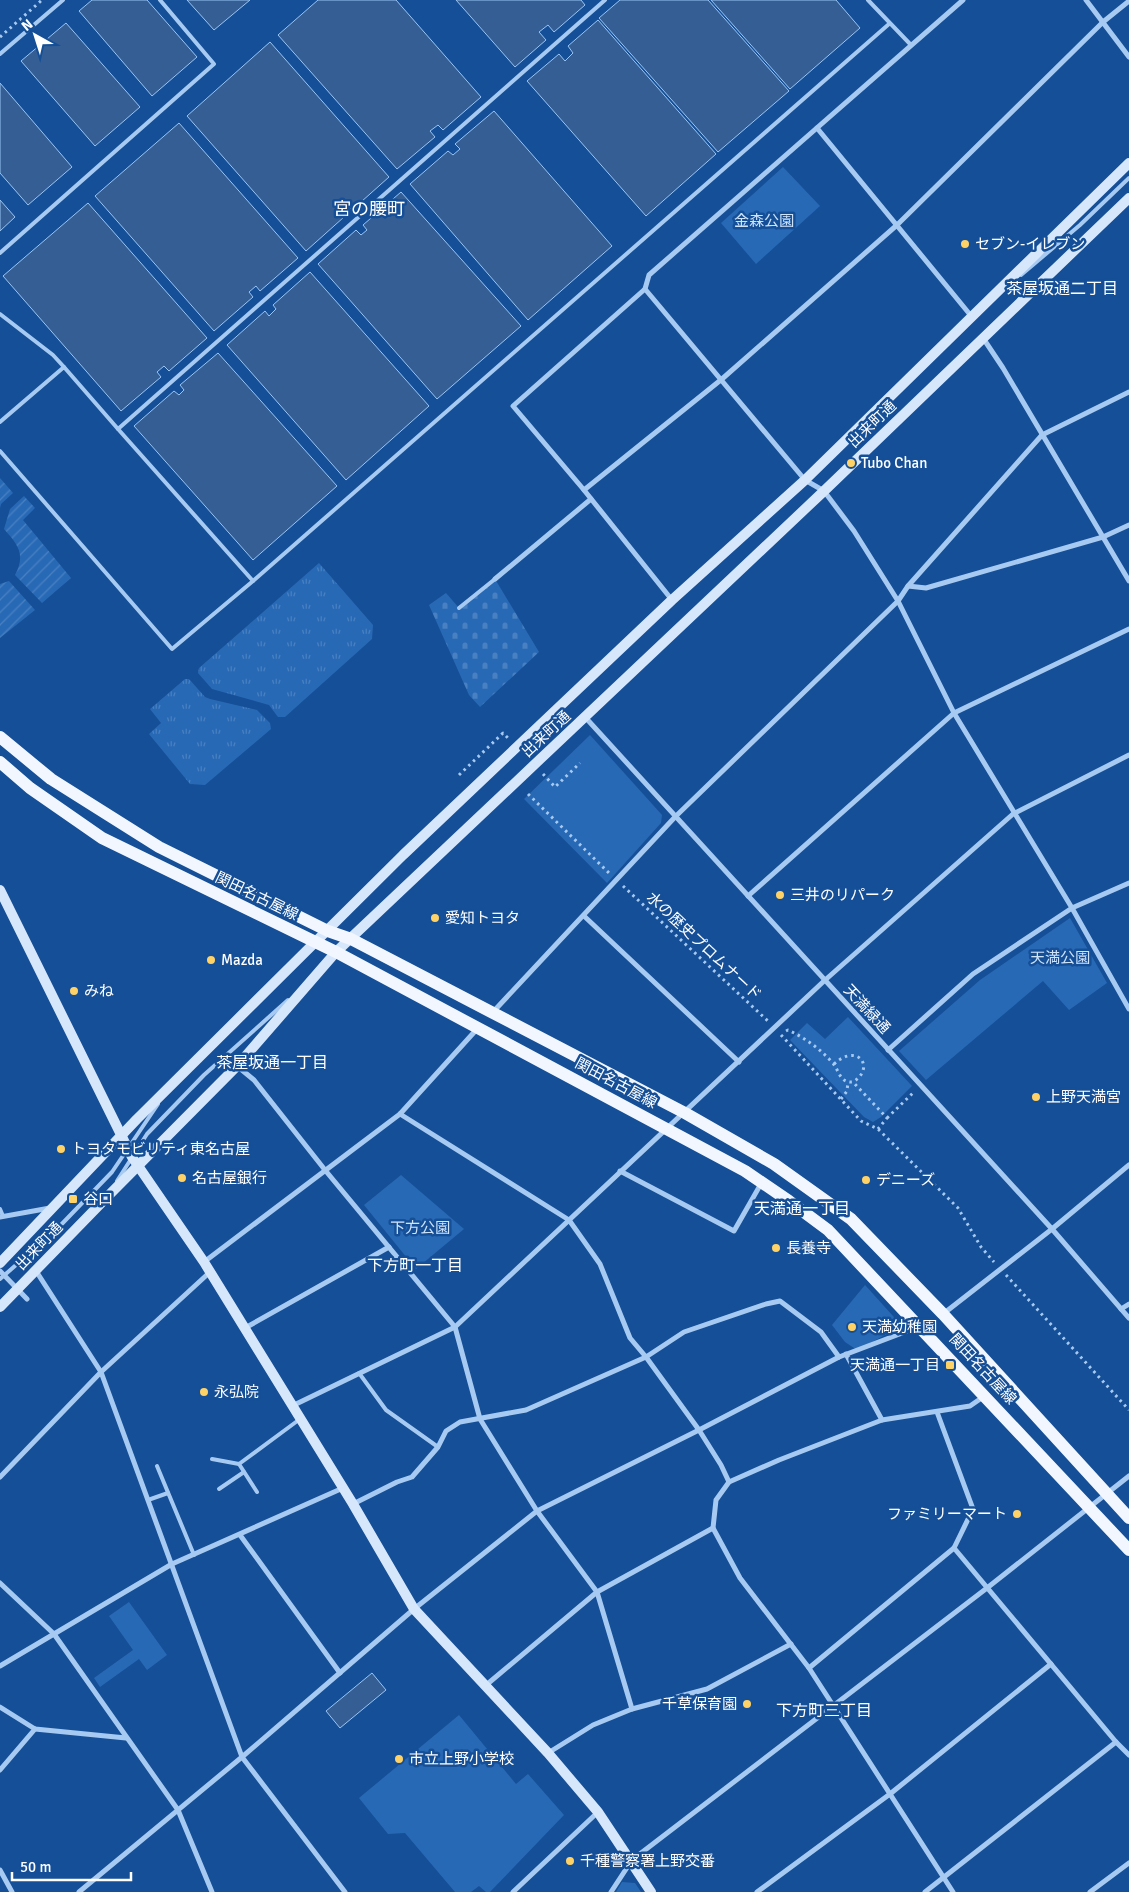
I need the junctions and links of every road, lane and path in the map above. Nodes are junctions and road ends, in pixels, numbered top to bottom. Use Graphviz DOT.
graph roads {
  1 [pos="42,0"];
  2 [pos="63,0"];
  3 [pos="160,0"];
  4 [pos="605,0"];
  5 [pos="868,0"];
  6 [pos="963,0"];
  7 [pos="1086,0"];
  8 [pos="1129,2"];
  9 [pos="1103,22"];
  10 [pos="889,24"];
  11 [pos="0,37"];
  12 [pos="911,46"];
  13 [pos="0,54"];
  14 [pos="1129,58"];
  15 [pos="817,128"];
  16 [pos="1129,163"];
  17 [pos="1129,178"];
  18 [pos="1129,198"];
  19 [pos="897,226"];
  20 [pos="0,253"];
  21 [pos="645,289"];
  22 [pos="0,314"];
  23 [pos="972,317"];
  24 [pos="983,338"];
  25 [pos="64,367"];
  26 [pos="722,379"];
  27 [pos="1129,392"];
  28 [pos="0,422"];
  29 [pos="118,429"];
  30 [pos="1042,435"];
  31 [pos="0,451"];
  32 [pos="804,480"];
  33 [pos="584,490"];
  34 [pos="824,491"];
  35 [pos="591,499"];
  36 [pos="1129,525"];
  37 [pos="1103,537"];
  38 [pos="495,579"];
  39 [pos="253,581"];
  40 [pos="1129,581"];
  41 [pos="908,586"];
  42 [pos="672,600"];
  43 [pos="898,602"];
  44 [pos="459,608"];
  45 [pos="1129,629"];
  46 [pos="954,713"];
  47 [pos="585,717"];
  48 [pos="503,733"];
  49 [pos="0,737"];
  50 [pos="1129,755"];
  51 [pos="0,762"];
  52 [pos="580,763"];
  53 [pos="459,775"];
  54 [pos="555,787"];
  55 [pos="528,794"];
  56 [pos="1013,814"];
  57 [pos="675,817"];
  58 [pos="612,876"];
  59 [pos="1129,883"];
  60 [pos="621,884"];
  61 [pos="0,890"];
  62 [pos="748,896"];
  63 [pos="1072,908"];
  64 [pos="584,916"];
  65 [pos="328,931"];
  66 [pos="351,939"];
  67 [pos="315,943"];
  68 [pos="336,952"];
  69 [pos="311,980"];
  70 [pos="824,981"];
  71 [pos="1127,1000"];
  72 [pos="1129,1008"];
  73 [pos="492,1013"];
  74 [pos="772,1025"];
  75 [pos="477,1029"];
  76 [pos="888,1050"];
  77 [pos="739,1062"];
  78 [pos="834,1064"];
  79 [pos="237,1066"];
  80 [pos="848,1082"];
  81 [pos="854,1082"];
  82 [pos="920,1085"];
  83 [pos="170,1087"];
  84 [pos="841,1100"];
  85 [pos="685,1113"];
  86 [pos="400,1114"];
  87 [pos="887,1118"];
  88 [pos="666,1128"];
  89 [pos="878,1129"];
  90 [pos="122,1134"];
  91 [pos="133,1157"];
  92 [pos="1129,1165"];
  93 [pos="325,1170"];
  94 [pos="620,1171"];
  95 [pos="762,1182"];
  96 [pos="50,1208"];
  97 [pos="0,1209"];
  98 [pos="2,1217"];
  99 [pos="568,1220"];
  100 [pos="1052,1229"];
  101 [pos="388,1247"];
  102 [pos="204,1262"];
  103 [pos="0,1263"];
  104 [pos="996,1264"];
  105 [pos="0,1271"];
  106 [pos="36,1271"];
  107 [pos="210,1272"];
  108 [pos="1006,1275"];
  109 [pos="0,1279"];
  110 [pos="27,1299"];
  111 [pos="1129,1304"];
  112 [pos="0,1307"];
  113 [pos="1121,1309"];
  114 [pos="943,1314"];
  115 [pos="1129,1318"];
  116 [pos="920,1326"];
  117 [pos="455,1327"];
  118 [pos="245,1328"];
  119 [pos="846,1354"];
  120 [pos="646,1357"];
  121 [pos="839,1357"];
  122 [pos="101,1372"];
  123 [pos="359,1373"];
  124 [pos="986,1396"];
  125 [pos="291,1406"];
  126 [pos="1129,1410"];
  127 [pos="937,1412"];
  128 [pos="300,1419"];
  129 [pos="480,1419"];
  130 [pos="882,1420"];
  131 [pos="699,1430"];
  132 [pos="438,1447"];
  133 [pos="212,1459"];
  134 [pos="239,1464"];
  135 [pos="157,1466"];
  136 [pos="244,1472"];
  137 [pos="1129,1476"];
  138 [pos="0,1477"];
  139 [pos="729,1482"];
  140 [pos="343,1488"];
  141 [pos="219,1489"];
  142 [pos="257,1492"];
  143 [pos="168,1493"];
  144 [pos="1106,1493"];
  145 [pos="148,1500"];
  146 [pos="352,1504"];
  147 [pos="1089,1506"];
  148 [pos="537,1512"];
  149 [pos="1129,1518"];
  150 [pos="713,1528"];
  151 [pos="240,1535"];
  152 [pos="954,1548"];
  153 [pos="1129,1550"];
  154 [pos="194,1555"];
  155 [pos="172,1564"];
  156 [pos="0,1584"];
  157 [pos="987,1588"];
  158 [pos="597,1592"];
  159 [pos="414,1609"];
  160 [pos="54,1634"];
  161 [pos="792,1644"];
  162 [pos="1051,1664"];
  163 [pos="0,1666"];
  164 [pos="808,1668"];
  165 [pos="340,1673"];
  166 [pos="485,1686"];
  167 [pos="833,1706"];
  168 [pos="0,1707"];
  169 [pos="632,1709"];
  170 [pos="35,1729"];
  171 [pos="126,1738"];
  172 [pos="1116,1742"];
  173 [pos="548,1753"];
  174 [pos="1129,1755"];
  175 [pos="242,1757"];
  176 [pos="0,1770"];
  177 [pos="890,1794"];
  178 [pos="178,1810"];
  179 [pos="598,1812"];
  180 [pos="632,1860"];
  181 [pos="1129,1863"];
  182 [pos="0,1870"];
  183 [pos="944,1878"];
  184 [pos="12,1892"];
  185 [pos="79,1892"];
  186 [pos="212,1892"];
  187 [pos="345,1892"];
  188 [pos="513,1892"];
  189 [pos="611,1892"];
  190 [pos="651,1892"];
  191 [pos="757,1892"];
  192 [pos="925,1892"];
  193 [pos="953,1892"];
  194 [pos="1090,1892"];
  1 -- 11 [label="path"];
  2 -- 13 [label="lane"];
  3 -- 20 [label="lane"];
  4 -- 29 [label="lane"];
  5 -- 10 [label="lane"];
  6 -- 12 [label="street"];
  7 -- 9 [label="street"];
  8 -- 9 [label="street"];
  9 -- 14 [label="street"];
  9 -- 19 [label="street"];
  10 -- 12 [label="lane"];
  10 -- 39 [label="lane"];
  12 -- 15 [label="street"];
  15 -- 19 [label="street"];
  15 -- 21 [label="street"];
  16 -- 23 [label="main road, 出来町通"];
  17 -- 23 [label="lane"];
  18 -- 24 [label="main road, 出来町通"];
  19 -- 23 [label="street"];
  19 -- 26 [label="street"];
  21 -- 26 [label="street"];
  21 -- 33 [label="street"];
  22 -- 25 [label="lane"];
  23 -- 32 [label="main road, 出来町通"];
  24 -- 30 [label="street"];
  24 -- 34 [label="main road, 出来町通"];
  25 -- 28 [label="lane"];
  25 -- 29 [label="lane"];
  26 -- 32 [label="street"];
  26 -- 33 [label="street"];
  27 -- 30 [label="street"];
  29 -- 39 [label="lane"];
  30 -- 37 [label="street"];
  30 -- 41 [label="street"];
  31 -- 39 [label="lane"];
  32 -- 34 [label="street"];
  32 -- 42 [label="main road, 出来町通"];
  33 -- 35 [label="street"];
  34 -- 43 [label="street"];
  34 -- 47 [label="main road, 出来町通"];
  35 -- 38 [label="street"];
  35 -- 42 [label="street"];
  36 -- 37 [label="street"];
  37 -- 40 [label="street"];
  37 -- 41 [label="street"];
  38 -- 44 [label="lane"];
  41 -- 43 [label="street"];
  42 -- 65 [label="main road, 出来町通"];
  43 -- 46 [label="street"];
  43 -- 57 [label="street"];
  45 -- 46 [label="street"];
  46 -- 56 [label="street"];
  46 -- 62 [label="street"];
  47 -- 57 [label="street, 天満緑通"];
  47 -- 66 [label="main road, 出来町通"];
  48 -- 53 [label="path"];
  49 -- 65 [label="main road, 関田名古屋線"];
  50 -- 56 [label="street"];
  51 -- 67 [label="main road, 関田名古屋線"];
  52 -- 54 [label="path"];
  55 -- 58 [label="path"];
  56 -- 63 [label="street"];
  56 -- 70 [label="street"];
  57 -- 62 [label="street, 天満緑通"];
  57 -- 64 [label="street"];
  59 -- 63 [label="street"];
  60 -- 74 [label="path, 水の歴史プロムナード"];
  61 -- 90 [label="main road"];
  62 -- 70 [label="street, 天満緑通"];
  63 -- 71 [label="street"];
  63 -- 76 [label="street"];
  64 -- 73 [label="street"];
  64 -- 77 [label="street"];
  65 -- 66 [label="main road, 関田名古屋線"];
  65 -- 67 [label="main road, 出来町通"];
  66 -- 68 [label="main road, 出来町通"];
  66 -- 73 [label="main road, 関田名古屋線"];
  67 -- 68 [label="main road, 関田名古屋線"];
  67 -- 83 [label="main road, 出来町通"];
  68 -- 69 [label="main road, 出来町通"];
  68 -- 75 [label="main road, 関田名古屋線"];
  69 -- 79 [label="main road, 出来町通"];
  69 -- 91 [label="lane"];
  70 -- 76 [label="street, 天満緑通"];
  70 -- 77 [label="street"];
  71 -- 72 [label="street"];
  73 -- 85 [label="main road, 関田名古屋線"];
  75 -- 86 [label="street"];
  75 -- 88 [label="main road, 関田名古屋線"];
  76 -- 82 [label="street, 天満緑通"];
  77 -- 85 [label="street"];
  78 -- 80 [label="path"];
  78 -- 81 [label="path"];
  78 -- 84 [label="path"];
  79 -- 91 [label="main road, 出来町通"];
  79 -- 93 [label="street"];
  80 -- 81 [label="path"];
  80 -- 84 [label="path"];
  81 -- 87 [label="path"];
  82 -- 87 [label="path"];
  82 -- 100 [label="street, 天満緑通"];
  83 -- 90 [label="main road, 出来町通"];
  83 -- 91 [label="lane"];
  84 -- 89 [label="path"];
  85 -- 88 [label="street"];
  85 -- 114 [label="main road, 関田名古屋線"];
  86 -- 93 [label="street"];
  86 -- 99 [label="street"];
  87 -- 89 [label="path"];
  88 -- 94 [label="street"];
  88 -- 95 [label="main road, 関田名古屋線"];
  89 -- 104 [label="path"];
  90 -- 91 [label="main road"];
  90 -- 96 [label="main road, 出来町通"];
  91 -- 102 [label="main road"];
  91 -- 106 [label="main road, 出来町通"];
  91 -- 109 [label="lane"];
  92 -- 100 [label="street"];
  93 -- 101 [label="street"];
  93 -- 102 [label="street"];
  94 -- 95 [label="street"];
  94 -- 99 [label="street"];
  95 -- 116 [label="main road, 関田名古屋線"];
  96 -- 98 [label="street"];
  96 -- 103 [label="main road, 出来町通"];
  97 -- 98 [label="lane"];
  99 -- 117 [label="street"];
  99 -- 120 [label="street"];
  100 -- 113 [label="street, 天満緑通"];
  100 -- 114 [label="street"];
  101 -- 117 [label="street"];
  101 -- 118 [label="street"];
  102 -- 107 [label="main road"];
  105 -- 110 [label="street"];
  106 -- 112 [label="main road, 出来町通"];
  106 -- 122 [label="street"];
  107 -- 118 [label="main road"];
  107 -- 122 [label="street"];
  108 -- 126 [label="path"];
  111 -- 113 [label="street"];
  113 -- 115 [label="street, 天満緑通"];
  114 -- 144 [label="main road, 関田名古屋線"];
  116 -- 119 [label="street"];
  116 -- 124 [label="main road, 関田名古屋線"];
  117 -- 123 [label="street"];
  117 -- 129 [label="street"];
  118 -- 125 [label="main road"];
  119 -- 121 [label="street"];
  119 -- 130 [label="street"];
  120 -- 121 [label="street"];
  120 -- 129 [label="street"];
  120 -- 131 [label="street"];
  121 -- 131 [label="street"];
  122 -- 138 [label="street"];
  122 -- 145 [label="street"];
  123 -- 125 [label="street"];
  123 -- 132 [label="lane"];
  124 -- 127 [label="street"];
  124 -- 147 [label="main road, 関田名古屋線"];
  125 -- 128 [label="main road"];
  127 -- 130 [label="street"];
  127 -- 152 [label="street"];
  128 -- 134 [label="lane"];
  128 -- 140 [label="main road"];
  129 -- 132 [label="street"];
  129 -- 148 [label="street"];
  130 -- 139 [label="street"];
  131 -- 139 [label="street"];
  131 -- 148 [label="street"];
  132 -- 146 [label="street"];
  133 -- 134 [label="lane"];
  134 -- 136 [label="lane"];
  135 -- 143 [label="lane"];
  136 -- 141 [label="lane"];
  136 -- 142 [label="lane"];
  137 -- 144 [label="street"];
  139 -- 150 [label="street"];
  140 -- 146 [label="main road"];
  140 -- 151 [label="street"];
  143 -- 145 [label="lane"];
  143 -- 154 [label="lane"];
  144 -- 147 [label="street"];
  144 -- 149 [label="main road, 関田名古屋線"];
  145 -- 155 [label="street"];
  146 -- 159 [label="main road"];
  147 -- 153 [label="main road, 関田名古屋線"];
  147 -- 157 [label="street"];
  148 -- 158 [label="street"];
  148 -- 159 [label="street"];
  150 -- 158 [label="street"];
  150 -- 161 [label="street"];
  151 -- 154 [label="street"];
  151 -- 165 [label="street"];
  152 -- 157 [label="street"];
  152 -- 164 [label="street"];
  154 -- 155 [label="street"];
  155 -- 160 [label="street"];
  155 -- 175 [label="street"];
  156 -- 160 [label="street"];
  157 -- 162 [label="street"];
  157 -- 167 [label="street"];
  158 -- 166 [label="street"];
  158 -- 169 [label="street"];
  159 -- 165 [label="street"];
  159 -- 166 [label="main road"];
  160 -- 163 [label="street"];
  160 -- 171 [label="street"];
  161 -- 164 [label="street"];
  161 -- 169 [label="street"];
  162 -- 172 [label="street"];
  162 -- 177 [label="street"];
  164 -- 167 [label="street"];
  165 -- 175 [label="street"];
  166 -- 173 [label="main road"];
  167 -- 177 [label="street"];
  167 -- 180 [label="street"];
  168 -- 170 [label="street"];
  169 -- 173 [label="street"];
  170 -- 171 [label="street"];
  170 -- 176 [label="street"];
  171 -- 178 [label="street"];
  172 -- 174 [label="street"];
  172 -- 183 [label="street"];
  173 -- 179 [label="main road"];
  175 -- 178 [label="street"];
  175 -- 187 [label="street"];
  177 -- 183 [label="street"];
  177 -- 191 [label="street"];
  178 -- 185 [label="street"];
  178 -- 186 [label="street"];
  179 -- 180 [label="main road"];
  179 -- 188 [label="street"];
  180 -- 189 [label="street"];
  180 -- 190 [label="main road"];
  181 -- 194 [label="street"];
  182 -- 184 [label="street"];
  183 -- 192 [label="street"];
  183 -- 193 [label="street"];
}
